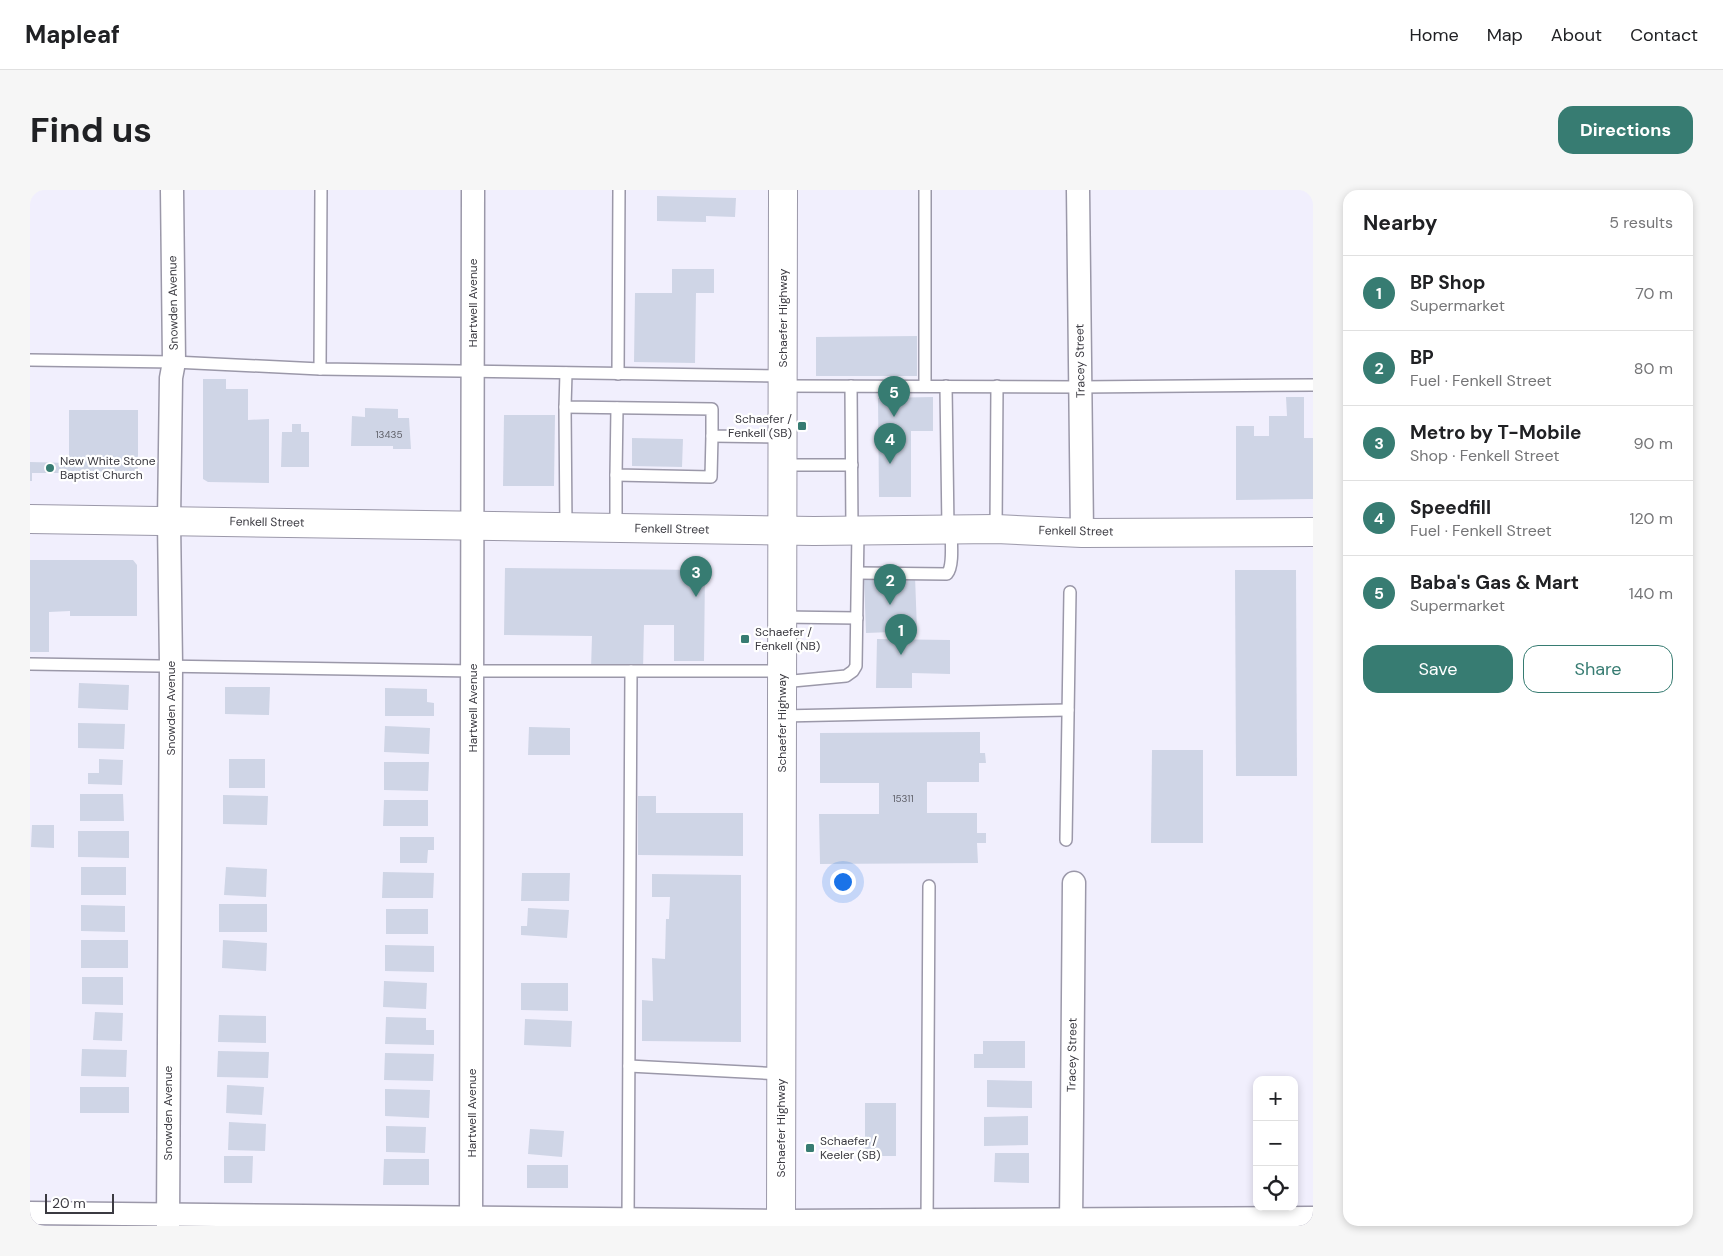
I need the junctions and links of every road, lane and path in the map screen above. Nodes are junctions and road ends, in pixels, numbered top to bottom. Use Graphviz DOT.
graph roads {
  1 [pos="172,190"];
  2 [pos="320,190"];
  3 [pos="473,190"];
  4 [pos="619,190"];
  5 [pos="783,190"];
  6 [pos="925,190"];
  7 [pos="1078,190"];
  8 [pos="30,360"];
  9 [pos="174,362"];
  10 [pos="320,369"];
  11 [pos="473,372"];
  12 [pos="566,374"];
  13 [pos="618,374"];
  14 [pos="783,381"];
  15 [pos="1313,385"];
  16 [pos="851,386"];
  17 [pos="925,386"];
  18 [pos="946,386"];
  19 [pos="997,386"];
  20 [pos="1080,387"];
  21 [pos="565,407"];
  22 [pos="618,408"];
  23 [pos="712,436"];
  24 [pos="783,437"];
  25 [pos="783,465"];
  26 [pos="852,465"];
  27 [pos="616,475"];
  28 [pos="30,519"];
  29 [pos="170,521"];
  30 [pos="473,526"];
  31 [pos="566,528"];
  32 [pos="616,528"];
  33 [pos="949,529"];
  34 [pos="996,529"];
  35 [pos="783,531"];
  36 [pos="855,531"];
  37 [pos="1082,532"];
  38 [pos="1313,532"];
  39 [pos="858,572"];
  40 [pos="1070,592"];
  41 [pos="782,617"];
  42 [pos="858,618"];
  43 [pos="30,664"];
  44 [pos="171,665"];
  45 [pos="473,671"];
  46 [pos="631,671"];
  47 [pos="782,676"];
  48 [pos="1068,710"];
  49 [pos="782,716"];
  50 [pos="1066,840"];
  51 [pos="1074,883"];
  52 [pos="929,886"];
  53 [pos="629,1066"];
  54 [pos="781,1074"];
  55 [pos="30,1213"];
  56 [pos="1313,1218"];
  57 [pos="168,1220"];
  58 [pos="471,1222"];
  59 [pos="619,1222"];
  60 [pos="927,1223"];
  61 [pos="1071,1223"];
  62 [pos="781,1224"];
  1 -- 9 [label="street, Snowden Avenue"];
  2 -- 10 [label="lane"];
  3 -- 11 [label="street, Hartwell Avenue"];
  4 -- 13 [label="lane"];
  5 -- 14 [label="street, Schaefer Highway"];
  6 -- 17 [label="lane"];
  7 -- 20 [label="street, Tracey Street"];
  8 -- 9 [label="lane"];
  9 -- 10 [label="lane"];
  9 -- 29 [label="street, Snowden Avenue"];
  10 -- 11 [label="lane"];
  11 -- 12 [label="lane"];
  11 -- 30 [label="street, Hartwell Avenue"];
  12 -- 13 [label="lane"];
  12 -- 21 [label="lane"];
  13 -- 14 [label="lane"];
  14 -- 16 [label="lane"];
  14 -- 24 [label="street, Schaefer Highway"];
  15 -- 20 [label="lane"];
  16 -- 17 [label="lane"];
  16 -- 26 [label="lane"];
  17 -- 18 [label="lane"];
  18 -- 19 [label="lane"];
  18 -- 33 [label="lane"];
  19 -- 20 [label="lane"];
  19 -- 34 [label="lane"];
  20 -- 37 [label="street, Tracey Street"];
  21 -- 22 [label="lane"];
  21 -- 31 [label="lane"];
  22 -- 23 [label="lane"];
  22 -- 27 [label="lane"];
  23 -- 24 [label="lane"];
  23 -- 27 [label="lane"];
  24 -- 25 [label="street, Schaefer Highway"];
  25 -- 26 [label="lane"];
  25 -- 35 [label="street, Schaefer Highway"];
  26 -- 36 [label="lane"];
  27 -- 32 [label="lane"];
  28 -- 29 [label="street, Fenkell Street"];
  29 -- 30 [label="street, Fenkell Street"];
  29 -- 44 [label="street, Snowden Avenue"];
  30 -- 31 [label="street, Fenkell Street"];
  30 -- 45 [label="street, Hartwell Avenue"];
  31 -- 32 [label="street, Fenkell Street"];
  32 -- 35 [label="street, Fenkell Street"];
  33 -- 34 [label="street, Fenkell Street"];
  33 -- 36 [label="street, Fenkell Street"];
  33 -- 39 [label="lane"];
  34 -- 37 [label="street, Fenkell Street"];
  35 -- 36 [label="street, Fenkell Street"];
  35 -- 41 [label="street, Schaefer Highway"];
  36 -- 39 [label="lane"];
  37 -- 38 [label="street, Fenkell Street"];
  39 -- 42 [label="lane"];
  40 -- 48 [label="lane"];
  41 -- 42 [label="lane"];
  41 -- 47 [label="street, Schaefer Highway"];
  42 -- 47 [label="lane"];
  43 -- 44 [label="lane"];
  44 -- 45 [label="lane"];
  44 -- 57 [label="street, Snowden Avenue"];
  45 -- 46 [label="lane"];
  45 -- 58 [label="street, Hartwell Avenue"];
  46 -- 47 [label="lane"];
  46 -- 53 [label="lane"];
  47 -- 49 [label="street, Schaefer Highway"];
  48 -- 49 [label="lane"];
  48 -- 50 [label="lane"];
  49 -- 54 [label="street, Schaefer Highway"];
  51 -- 61 [label="street, Tracey Street"];
  52 -- 60 [label="lane"];
  53 -- 54 [label="lane"];
  53 -- 59 [label="lane"];
  54 -- 62 [label="street, Schaefer Highway"];
  55 -- 57 [label="street"];
  56 -- 61 [label="street"];
  57 -- 58 [label="street"];
  58 -- 59 [label="street"];
  59 -- 62 [label="street"];
  60 -- 61 [label="street"];
  60 -- 62 [label="street"];
}
